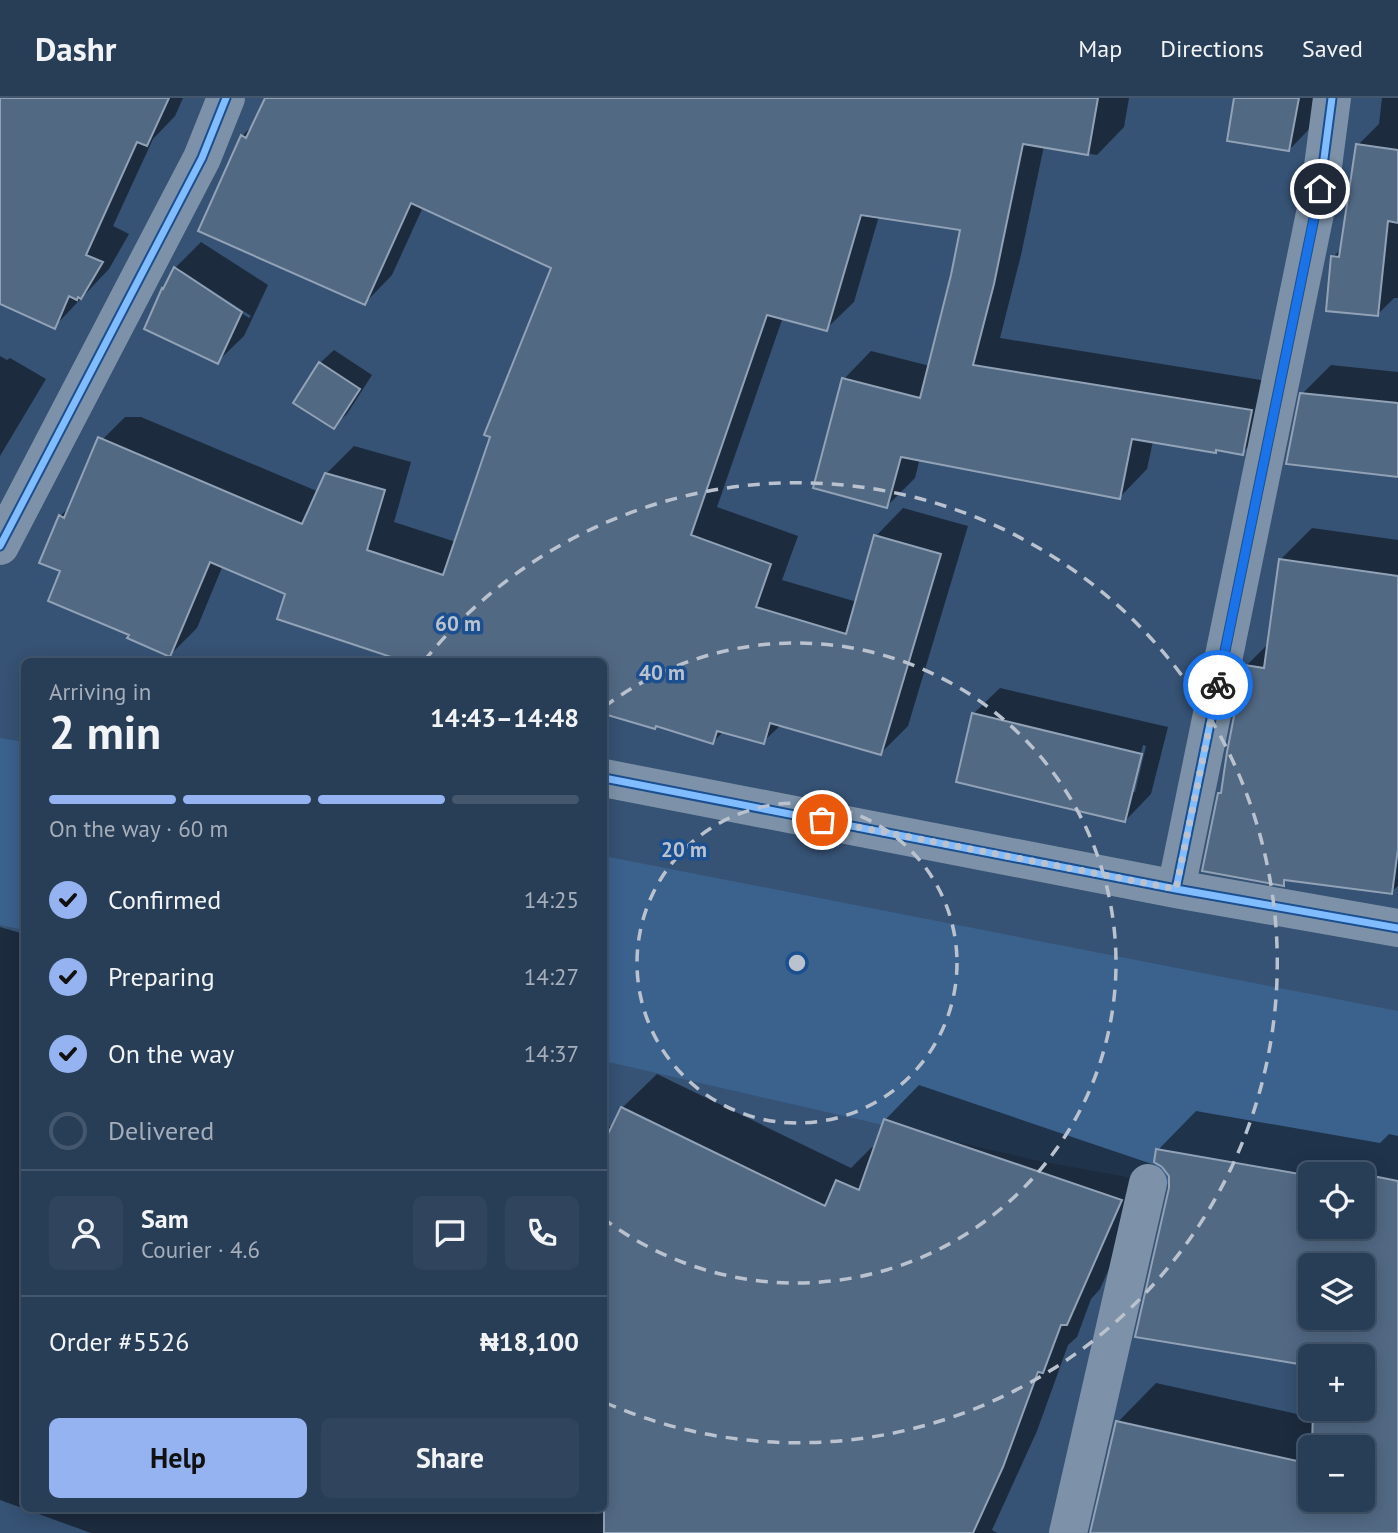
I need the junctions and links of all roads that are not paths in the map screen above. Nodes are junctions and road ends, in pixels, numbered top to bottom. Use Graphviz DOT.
graph roads {
  1 [pos="226,98"];
  2 [pos="1332,98"];
  3 [pos="0,546"];
  4 [pos="607,779"];
  5 [pos="1176,889"];
  6 [pos="1398,928"];
  7 [pos="1147,1182"];
  8 [pos="1068,1533"];
  1 -- 3 [label="street"];
  2 -- 5 [label="street"];
  4 -- 5 [label="street"];
  5 -- 6 [label="street"];
  7 -- 8 [label="street"];
}
